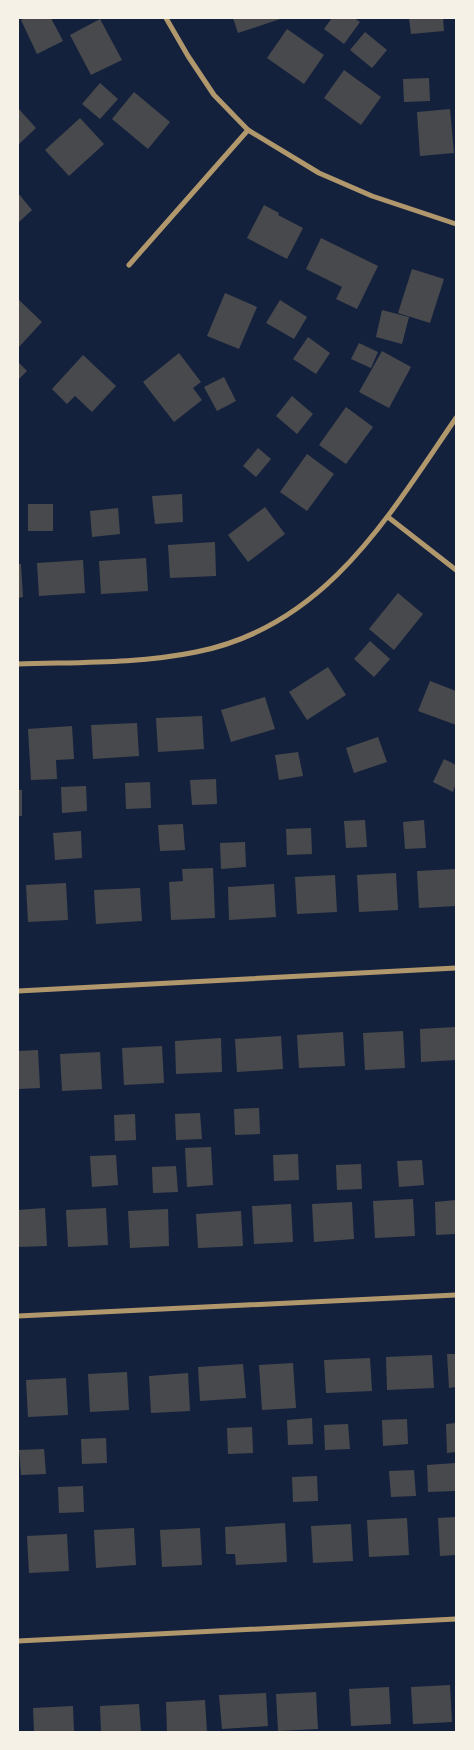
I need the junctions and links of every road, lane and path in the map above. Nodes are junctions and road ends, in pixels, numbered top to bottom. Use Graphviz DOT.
graph roads {
  1 [pos="166,18"];
  2 [pos="248,130"];
  3 [pos="456,224"];
  4 [pos="129,265"];
  5 [pos="456,418"];
  6 [pos="388,517"];
  7 [pos="456,570"];
  8 [pos="18,664"];
  9 [pos="456,968"];
  10 [pos="18,991"];
  11 [pos="456,1295"];
  12 [pos="18,1316"];
  13 [pos="456,1619"];
  14 [pos="18,1641"];
  1 -- 2 [label="street"];
  2 -- 3 [label="street"];
  2 -- 4 [label="street"];
  5 -- 6 [label="street"];
  6 -- 7 [label="street"];
  6 -- 8 [label="street"];
  9 -- 10 [label="street"];
  11 -- 12 [label="street"];
  13 -- 14 [label="street"];
}
